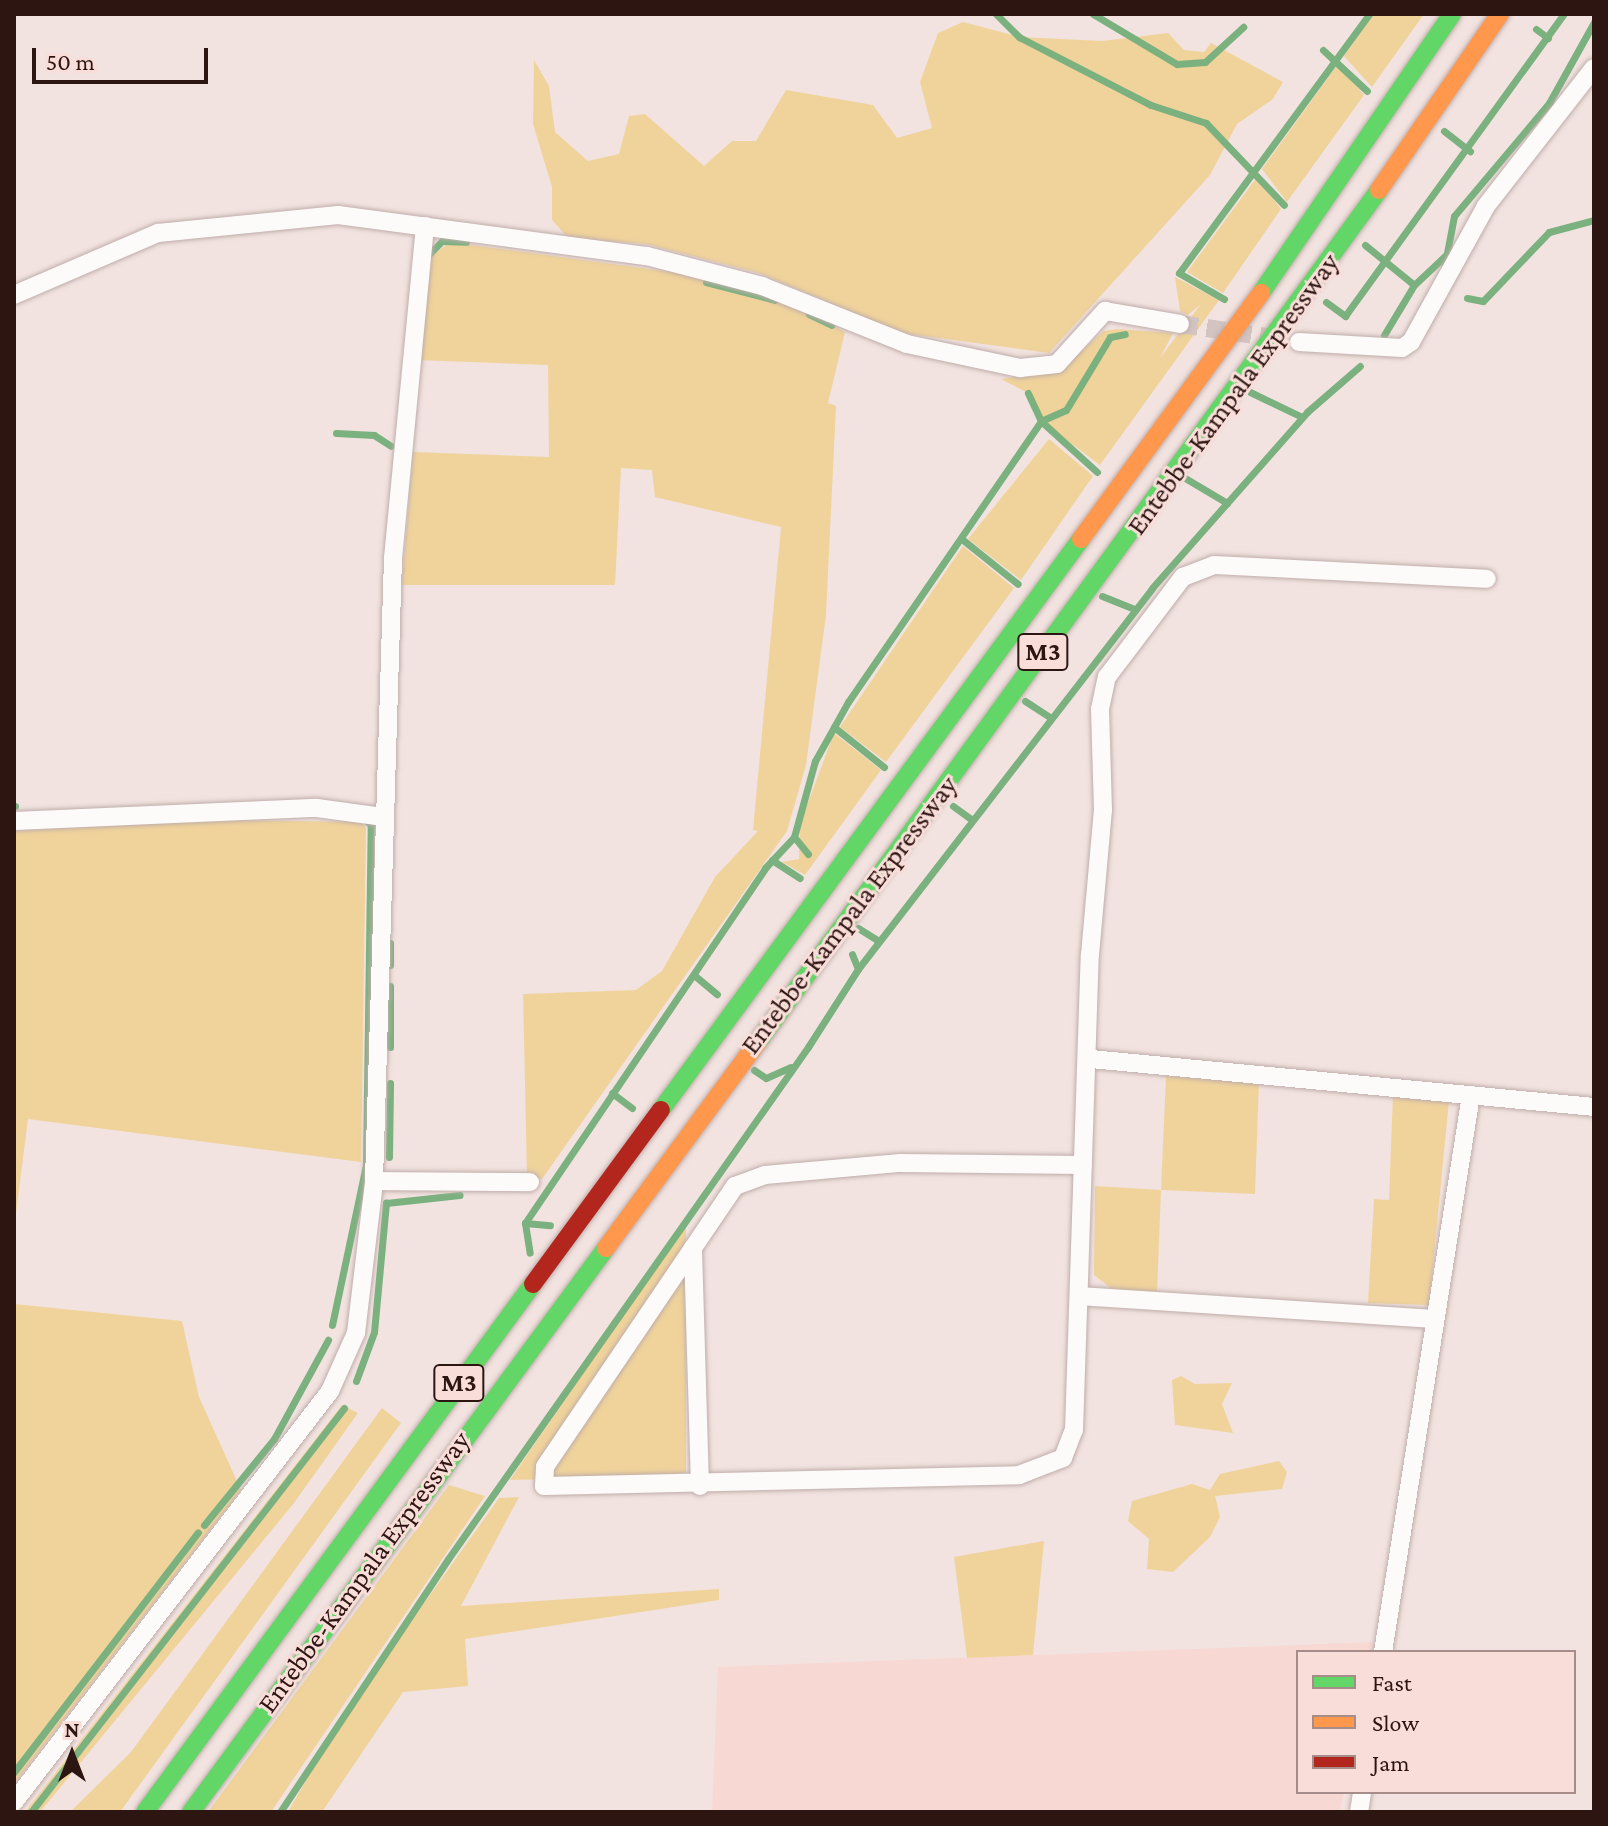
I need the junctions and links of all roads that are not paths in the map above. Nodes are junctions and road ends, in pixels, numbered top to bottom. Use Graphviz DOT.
graph roads {
  1 [pos="1452,14"];
  2 [pos="1500,14"];
  3 [pos="1594,68"];
  4 [pos="425,226"];
  5 [pos="14,295"];
  6 [pos="1180,324"];
  7 [pos="1299,342"];
  8 [pos="1487,579"];
  9 [pos="384,817"];
  10 [pos="14,821"];
  11 [pos="1091,1059"];
  12 [pos="1471,1095"];
  13 [pos="1594,1107"];
  14 [pos="1083,1165"];
  15 [pos="374,1181"];
  16 [pos="530,1182"];
  17 [pos="693,1248"];
  18 [pos="1080,1296"];
  19 [pos="1433,1319"];
  20 [pos="700,1486"];
  21 [pos="1383,1650"];
  22 [pos="14,1802"];
  23 [pos="145,1812"];
  24 [pos="191,1812"];
  1 -- 23 [label="highway, Entebbe-Kampala Expressway / M3"];
  2 -- 24 [label="highway, Entebbe-Kampala Expressway / M3"];
  3 -- 7 [label="street"];
  4 -- 5 [label="street"];
  4 -- 6 [label="street"];
  4 -- 9 [label="street"];
  8 -- 11 [label="street"];
  9 -- 10 [label="street"];
  9 -- 15 [label="street"];
  11 -- 12 [label="street"];
  11 -- 14 [label="street"];
  12 -- 13 [label="street"];
  12 -- 19 [label="street"];
  14 -- 17 [label="street"];
  14 -- 18 [label="street"];
  15 -- 16 [label="street"];
  15 -- 22 [label="street"];
  17 -- 20 [label="street"];
  17 -- 20 [label="street"];
  18 -- 19 [label="street"];
  18 -- 20 [label="street"];
  19 -- 21 [label="street"];
}
